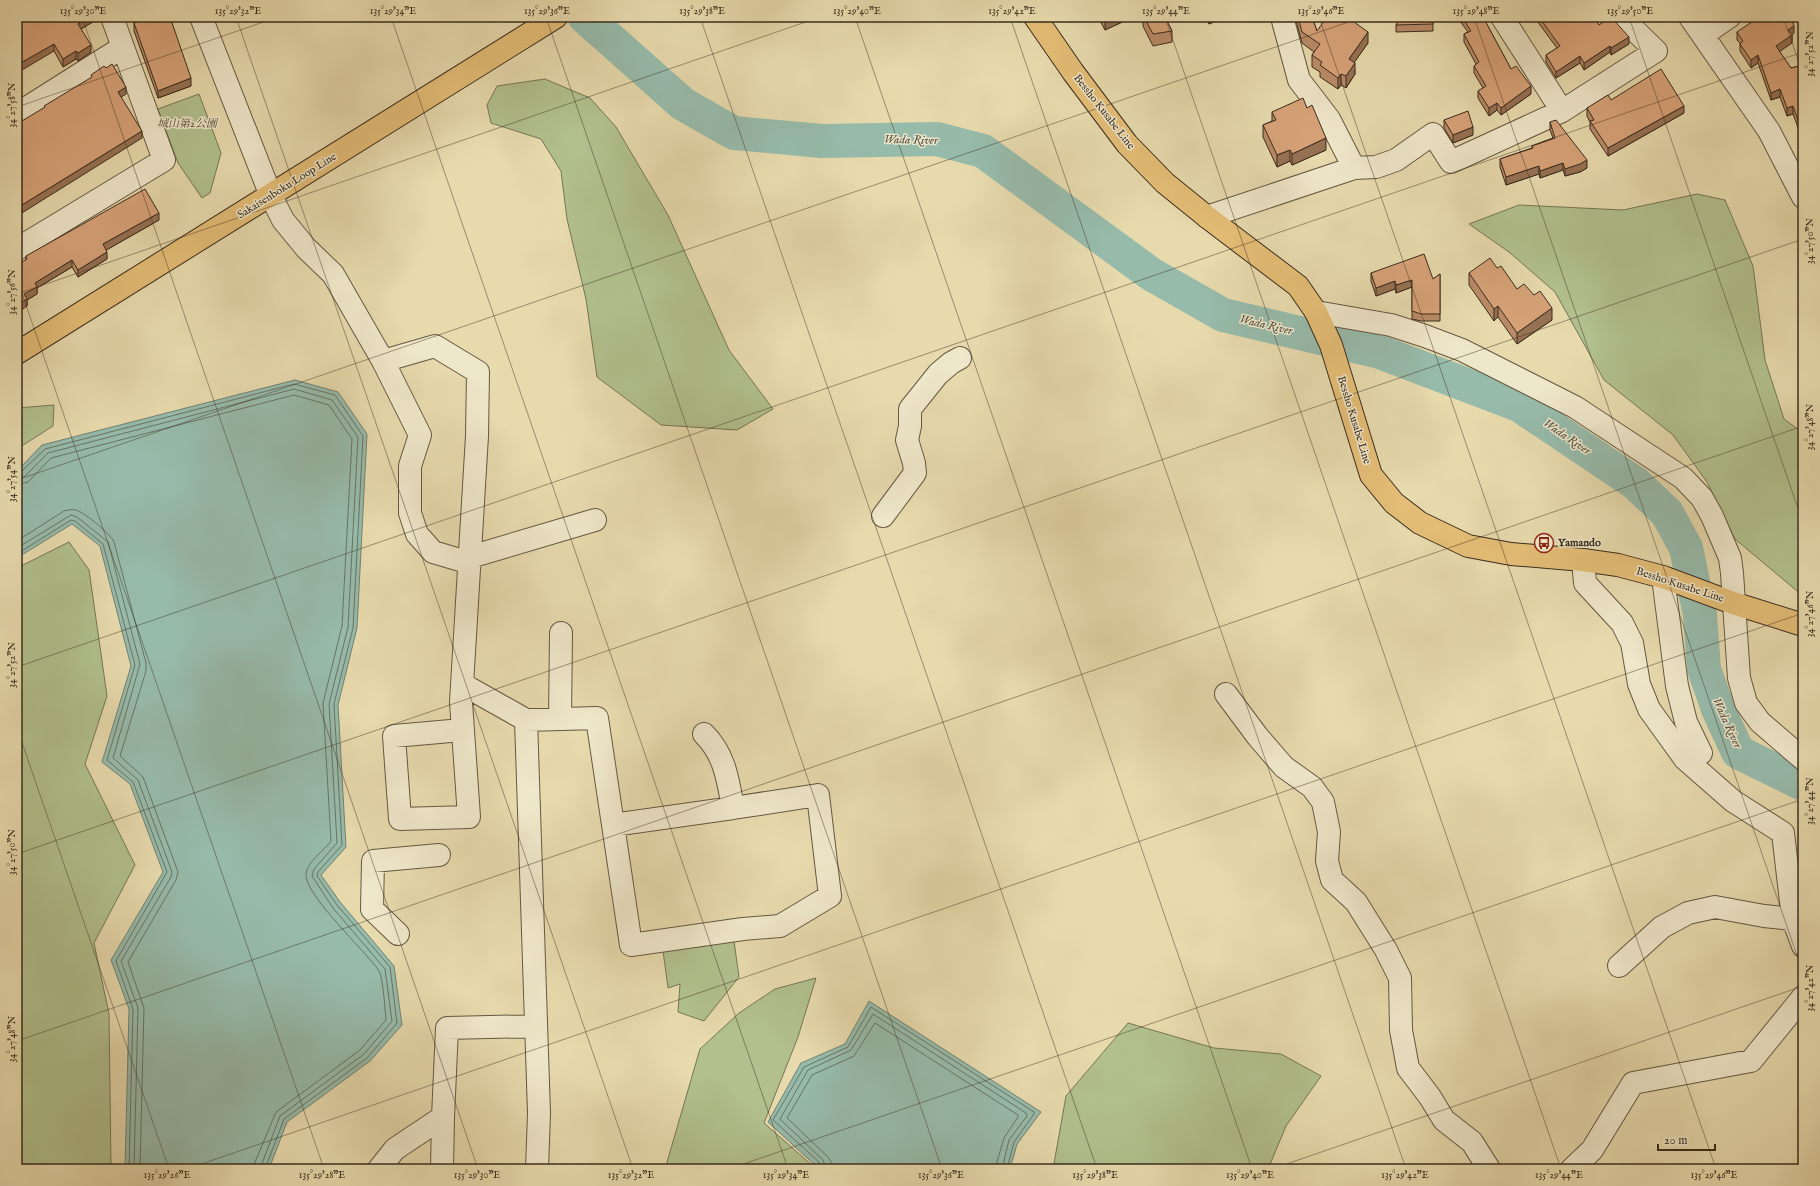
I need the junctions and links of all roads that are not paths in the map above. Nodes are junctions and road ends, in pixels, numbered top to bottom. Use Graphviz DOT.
graph roads {
  1 [pos="112,17"];
  2 [pos="201,17"];
  3 [pos="1035,17"];
  4 [pos="1282,17"];
  5 [pos="1502,17"];
  6 [pos="1621,17"];
  7 [pos="1690,17"];
  8 [pos="1729,17"];
  9 [pos="553,19"];
  10 [pos="1703,35"];
  11 [pos="123,47"];
  12 [pos="1562,111"];
  13 [pos="17,114"];
  14 [pos="1354,168"];
  15 [pos="271,196"];
  16 [pos="1803,197"];
  17 [pos="1207,217"];
  18 [pos="17,249"];
  19 [pos="1318,316"];
  20 [pos="17,354"];
  21 [pos="960,358"];
  22 [pos="383,361"];
  23 [pos="883,516"];
  24 [pos="595,520"];
  25 [pos="469,557"];
  26 [pos="1583,560"];
  27 [pos="1667,578"];
  28 [pos="1731,602"];
  29 [pos="1803,625"];
  30 [pos="561,633"];
  31 [pos="462,684"];
  32 [pos="1226,694"];
  33 [pos="560,719"];
  34 [pos="526,720"];
  35 [pos="462,730"];
  36 [pos="704,734"];
  37 [pos="1701,753"];
  38 [pos="1803,759"];
  39 [pos="733,808"];
  40 [pos="613,825"];
  41 [pos="439,855"];
  42 [pos="1793,919"];
  43 [pos="398,934"];
  44 [pos="1803,946"];
  45 [pos="1619,966"];
  46 [pos="1803,997"];
  47 [pos="536,1026"];
  48 [pos="443,1117"];
  49 [pos="379,1169"];
  50 [pos="442,1169"];
  51 [pos="537,1169"];
  52 [pos="1490,1169"];
  53 [pos="1572,1169"];
  1 -- 11 [label="street"];
  2 -- 15 [label="street"];
  3 -- 17 [label="main road, Bessho Kusabe Line"];
  4 -- 14 [label="street"];
  5 -- 12 [label="street"];
  6 -- 12 [label="street"];
  7 -- 10 [label="street"];
  8 -- 10 [label="street"];
  9 -- 15 [label="main road, Sakaisenboku Loop Line"];
  10 -- 16 [label="street"];
  11 -- 13 [label="street"];
  11 -- 18 [label="street"];
  12 -- 14 [label="street"];
  14 -- 17 [label="street"];
  15 -- 20 [label="main road, Sakaisenboku Loop Line"];
  15 -- 22 [label="street"];
  17 -- 19 [label="main road, Bessho Kusabe Line"];
  19 -- 26 [label="main road, Bessho Kusabe Line"];
  19 -- 28 [label="street"];
  21 -- 23 [label="street"];
  22 -- 25 [label="street"];
  22 -- 25 [label="street"];
  24 -- 25 [label="street"];
  25 -- 31 [label="street"];
  26 -- 27 [label="main road, Bessho Kusabe Line"];
  26 -- 42 [label="street"];
  27 -- 28 [label="main road, Bessho Kusabe Line"];
  27 -- 37 [label="street"];
  28 -- 29 [label="main road, Bessho Kusabe Line"];
  28 -- 38 [label="street"];
  30 -- 33 [label="street"];
  31 -- 34 [label="street"];
  31 -- 35 [label="street"];
  32 -- 52 [label="street"];
  33 -- 34 [label="street"];
  33 -- 40 [label="street"];
  34 -- 47 [label="street"];
  35 -- 35 [label="street"];
  36 -- 39 [label="street"];
  39 -- 40 [label="street"];
  39 -- 40 [label="street"];
  41 -- 43 [label="street"];
  42 -- 44 [label="street"];
  42 -- 45 [label="street"];
  46 -- 53 [label="street"];
  47 -- 48 [label="street"];
  47 -- 51 [label="street"];
  48 -- 49 [label="street"];
  48 -- 50 [label="street"];
}
